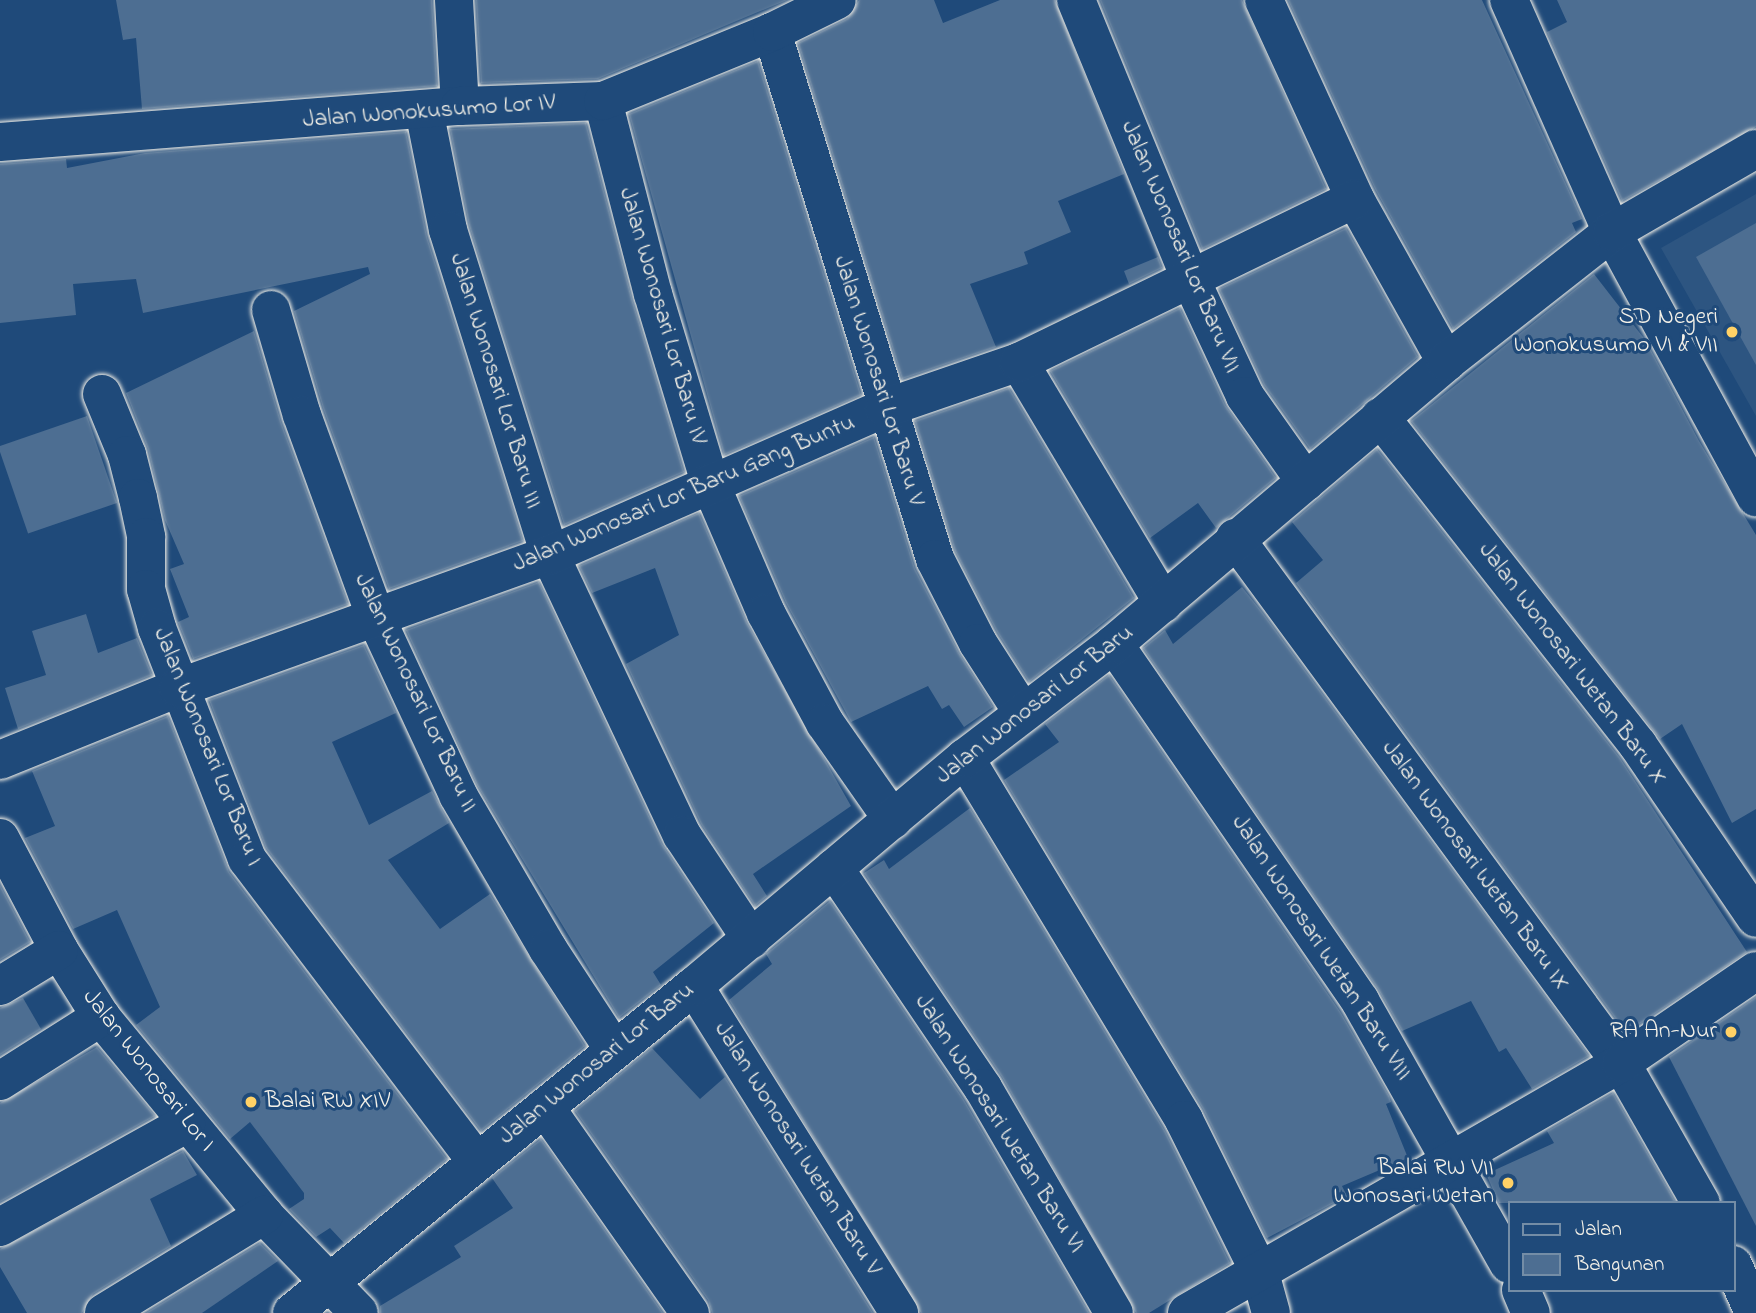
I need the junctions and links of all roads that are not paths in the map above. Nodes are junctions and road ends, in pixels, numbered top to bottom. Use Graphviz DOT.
graph roads {
  1 [pos="454,0"];
  2 [pos="837,0"];
  3 [pos="1076,0"];
  4 [pos="1264,0"];
  5 [pos="1509,0"];
  6 [pos="772,32"];
  7 [pos="603,101"];
  8 [pos="442,108"];
  9 [pos="0,142"];
  10 [pos="1756,149"];
  11 [pos="1355,199"];
  12 [pos="1612,232"];
  13 [pos="1191,280"];
  14 [pos="271,310"];
  15 [pos="1019,362"];
  16 [pos="1446,362"];
  17 [pos="102,394"];
  18 [pos="885,408"];
  19 [pos="1380,417"];
  20 [pos="1306,482"];
  21 [pos="710,483"];
  22 [pos="1756,497"];
  23 [pos="1235,538"];
  24 [pos="550,555"];
  25 [pos="1163,603"];
  26 [pos="376,618"];
  27 [pos="1114,644"];
  28 [pos="178,688"];
  29 [pos="1023,713"];
  30 [pos="965,758"];
  31 [pos="0,760"];
  32 [pos="893,820"];
  33 [pos="0,840"];
  34 [pos="834,868"];
  35 [pos="1756,918"];
  36 [pos="751,939"];
  37 [pos="60,950"];
  38 [pos="1756,971"];
  39 [pos="0,986"];
  40 [pos="694,986"];
  41 [pos="101,1017"];
  42 [pos="614,1050"];
  43 [pos="1621,1063"];
  44 [pos="0,1082"];
  45 [pos="545,1107"];
  46 [pos="186,1124"];
  47 [pos="1452,1158"];
  48 [pos="477,1162"];
  49 [pos="1700,1201"];
  50 [pos="264,1215"];
  51 [pos="0,1227"];
  52 [pos="1508,1262"];
  53 [pos="1735,1270"];
  54 [pos="1260,1273"];
  55 [pos="329,1282"];
  56 [pos="1522,1292"];
  57 [pos="104,1313"];
  58 [pos="292,1313"];
  59 [pos="359,1313"];
  60 [pos="690,1313"];
  61 [pos="899,1313"];
  62 [pos="1114,1313"];
  63 [pos="1187,1313"];
  64 [pos="1271,1313"];
  65 [pos="1531,1313"];
  66 [pos="1754,1313"];
  1 -- 8 [label="street, Jalan Wonosari Lor Baru III"];
  2 -- 6 [label="street, Jalan Wonokusumo Lor IV"];
  3 -- 13 [label="street, Jalan Wonosari Lor Baru VII"];
  4 -- 11 [label="street"];
  5 -- 12 [label="street"];
  6 -- 7 [label="street, Jalan Wonokusumo Lor IV"];
  6 -- 18 [label="street, Jalan Wonosari Lor Baru V"];
  7 -- 8 [label="street, Jalan Wonokusumo Lor IV"];
  7 -- 21 [label="street, Jalan Wonosari Lor Baru IV"];
  8 -- 9 [label="street, Jalan Wonokusumo Lor IV"];
  8 -- 24 [label="street, Jalan Wonosari Lor Baru III"];
  10 -- 12 [label="street, Jalan Wonosari Lor Baru"];
  11 -- 13 [label="street, Jalan Wonosari Lor Baru Gang Buntu"];
  11 -- 16 [label="street"];
  12 -- 16 [label="street, Jalan Wonosari Lor Baru"];
  12 -- 22 [label="street"];
  13 -- 15 [label="street, Jalan Wonosari Lor Baru Gang Buntu"];
  13 -- 20 [label="street, Jalan Wonosari Lor Baru VII"];
  14 -- 26 [label="street, Jalan Wonosari Lor Baru II"];
  15 -- 18 [label="street, Jalan Wonosari Lor Baru Gang Buntu"];
  15 -- 25 [label="street"];
  16 -- 19 [label="street, Jalan Wonosari Lor Baru"];
  17 -- 28 [label="street, Jalan Wonosari Lor Baru I"];
  18 -- 21 [label="street, Jalan Wonosari Lor Baru Gang Buntu"];
  18 -- 29 [label="street, Jalan Wonosari Lor Baru V"];
  19 -- 20 [label="street, Jalan Wonosari Lor Baru"];
  19 -- 35 [label="street, Jalan Wonosari Wetan Baru X"];
  20 -- 23 [label="street, Jalan Wonosari Lor Baru"];
  21 -- 24 [label="street, Jalan Wonosari Lor Baru Gang Buntu"];
  21 -- 32 [label="street, Jalan Wonosari Lor Baru IV"];
  23 -- 25 [label="street, Jalan Wonosari Lor Baru"];
  23 -- 43 [label="street, Jalan Wonosari Wetan Baru IX"];
  24 -- 26 [label="street, Jalan Wonosari Lor Baru Gang Buntu"];
  24 -- 36 [label="street, Jalan Wonosari Lor Baru III"];
  25 -- 27 [label="street, Jalan Wonosari Lor Baru"];
  26 -- 28 [label="street, Jalan Wonosari Lor Baru Gang Buntu"];
  26 -- 42 [label="street, Jalan Wonosari Lor Baru II"];
  27 -- 29 [label="street, Jalan Wonosari Lor Baru"];
  27 -- 47 [label="street, Jalan Wonosari Wetan Baru VIII"];
  28 -- 31 [label="street, Jalan Wonosari Lor Baru Gang Buntu"];
  28 -- 48 [label="street, Jalan Wonosari Lor Baru I"];
  29 -- 30 [label="street, Jalan Wonosari Lor Baru"];
  30 -- 32 [label="street, Jalan Wonosari Lor Baru"];
  30 -- 54 [label="street"];
  32 -- 34 [label="street, Jalan Wonosari Lor Baru"];
  33 -- 37 [label="street, Jalan Wonosari Lor I"];
  34 -- 36 [label="street, Jalan Wonosari Lor Baru"];
  34 -- 62 [label="street, Jalan Wonosari Wetan Baru VI"];
  36 -- 40 [label="street, Jalan Wonosari Lor Baru"];
  37 -- 39 [label="street"];
  37 -- 41 [label="street, Jalan Wonosari Lor I"];
  38 -- 43 [label="street"];
  40 -- 42 [label="street, Jalan Wonosari Lor Baru"];
  40 -- 61 [label="street, Jalan Wonosari Wetan Baru V"];
  41 -- 44 [label="street"];
  41 -- 46 [label="street, Jalan Wonosari Lor I"];
  42 -- 45 [label="street, Jalan Wonosari Lor Baru"];
  43 -- 47 [label="street"];
  43 -- 49 [label="street, Jalan Wonosari Wetan Baru IX"];
  45 -- 48 [label="street, Jalan Wonosari Lor Baru"];
  45 -- 60 [label="street"];
  46 -- 50 [label="street, Jalan Wonosari Lor I"];
  46 -- 51 [label="street"];
  47 -- 52 [label="street, Jalan Wonosari Wetan Baru VIII"];
  47 -- 54 [label="street"];
  48 -- 55 [label="street, Jalan Wonosari Lor Baru"];
  50 -- 55 [label="street, Jalan Wonosari Lor I"];
  50 -- 57 [label="street"];
  53 -- 66 [label="street"];
  54 -- 63 [label="street"];
  54 -- 64 [label="street"];
  55 -- 58 [label="street, Jalan Wonosari Lor Baru"];
  55 -- 59 [label="street, Jalan Wonosari Lor I"];
  56 -- 65 [label="street"];
}
